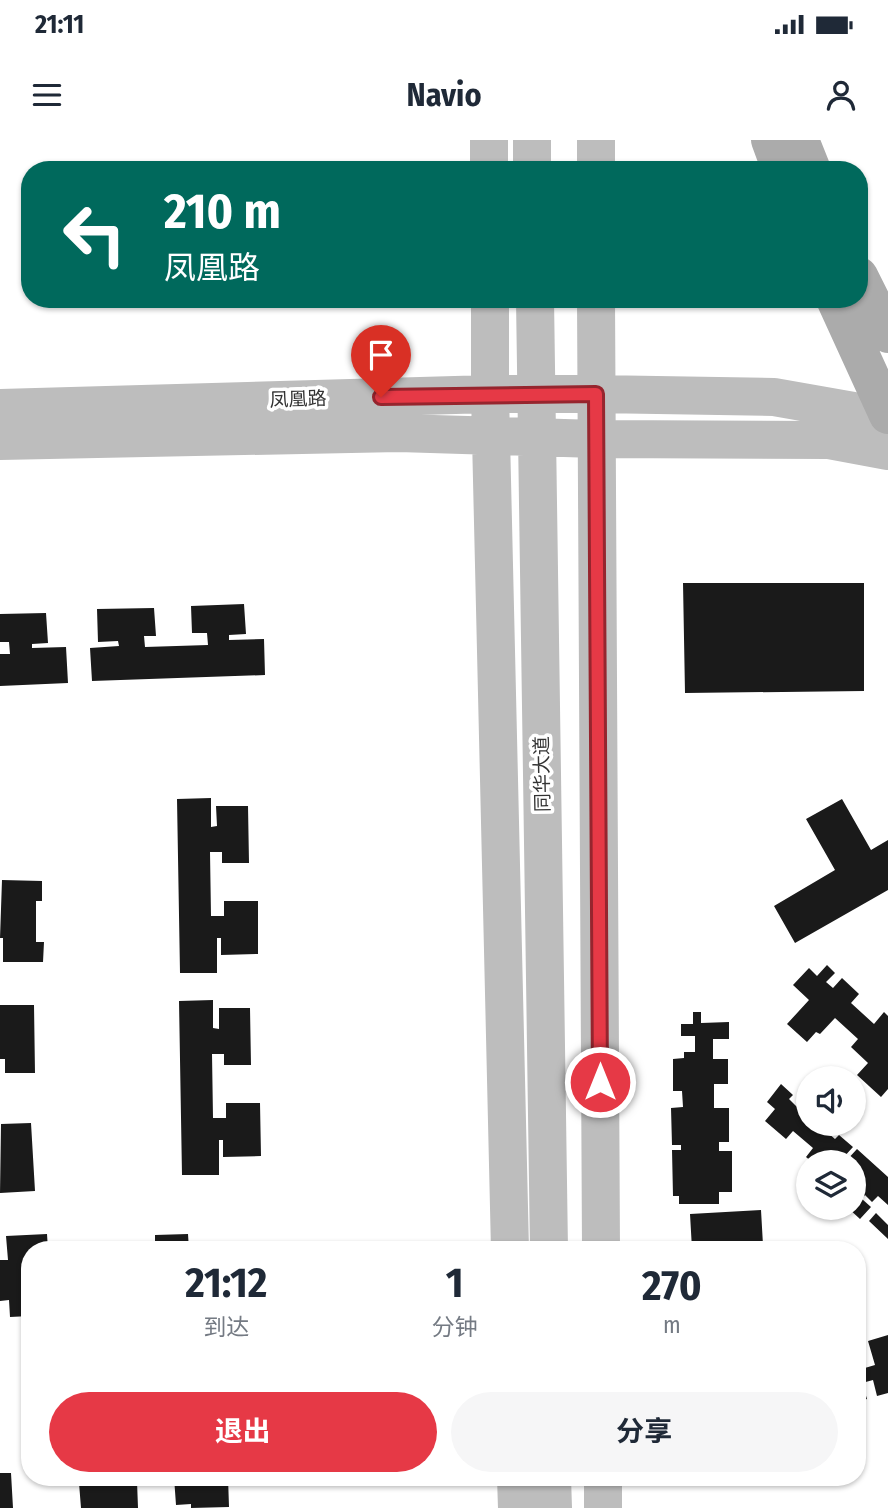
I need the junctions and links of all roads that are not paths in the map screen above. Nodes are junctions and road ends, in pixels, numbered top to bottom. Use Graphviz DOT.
graph roads {
  1 [pos="489,140"];
  2 [pos="532,140"];
  3 [pos="596,140"];
  4 [pos="770,140"];
  5 [pos="800,140"];
  6 [pos="489,161"];
  7 [pos="532,161"];
  8 [pos="596,161"];
  9 [pos="778,161"];
  10 [pos="808,161"];
  11 [pos="868,294"];
  12 [pos="489,308"];
  13 [pos="535,308"];
  14 [pos="596,308"];
  15 [pos="839,308"];
  16 [pos="888,334"];
  17 [pos="490,394"];
  18 [pos="537,394"];
  19 [pos="596,394"];
  20 [pos="0,408"];
  21 [pos="888,416"];
  22 [pos="596,439"];
  23 [pos="0,441"];
  24 [pos="888,451"];
  25 [pos="510,1241"];
  26 [pos="549,1241"];
  27 [pos="601,1241"];
  28 [pos="516,1486"];
  29 [pos="552,1486"];
  30 [pos="603,1486"];
  31 [pos="517,1508"];
  32 [pos="553,1508"];
  33 [pos="603,1508"];
  1 -- 6 [label="street"];
  2 -- 7 [label="street"];
  3 -- 8 [label="street"];
  4 -- 9 [label="main road"];
  5 -- 10 [label="main road"];
  11 -- 16 [label="main road"];
  12 -- 17 [label="street"];
  13 -- 18 [label="street, 同华大道"];
  14 -- 19 [label="street"];
  15 -- 21 [label="main road"];
  17 -- 18 [label="street, 凤凰路"];
  17 -- 20 [label="street, 凤凰路"];
  17 -- 25 [label="street"];
  18 -- 19 [label="street, 凤凰路"];
  18 -- 26 [label="street, 同华大道"];
  19 -- 21 [label="street, 凤凰路"];
  19 -- 22 [label="street"];
  22 -- 23 [label="street, 凤凰路"];
  22 -- 24 [label="street, 凤凰路"];
  22 -- 27 [label="street"];
  28 -- 31 [label="street"];
  29 -- 32 [label="street"];
  30 -- 33 [label="street"];
}
